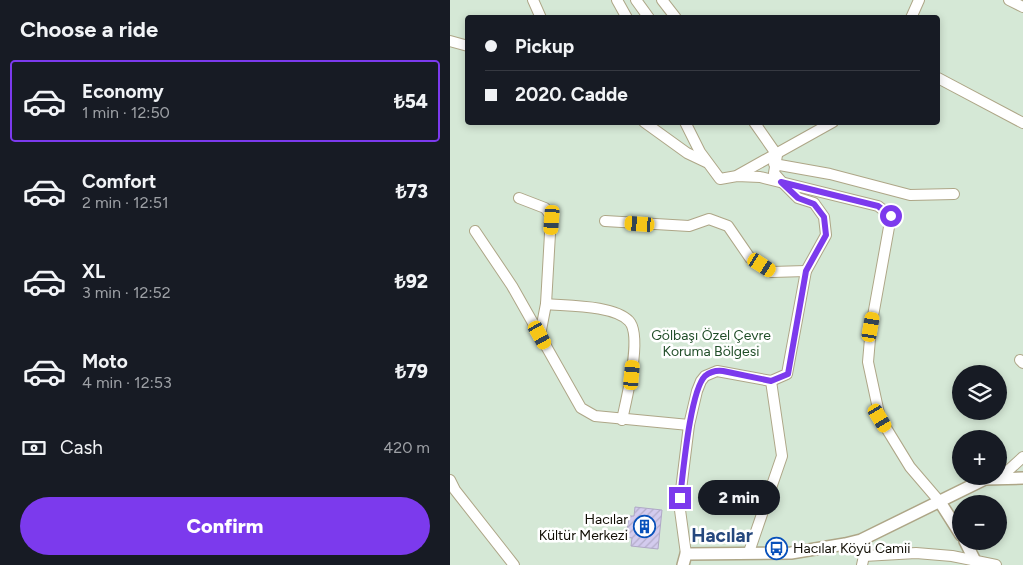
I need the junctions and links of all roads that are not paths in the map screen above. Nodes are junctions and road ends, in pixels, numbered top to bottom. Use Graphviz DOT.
graph roads {
  1 [pos="533,0"];
  2 [pos="636,0"];
  3 [pos="662,0"];
  4 [pos="919,0"];
  5 [pos="1009,0"];
  6 [pos="618,1"];
  7 [pos="1023,7"];
  8 [pos="540,15"];
  9 [pos="625,15"];
  10 [pos="647,15"];
  11 [pos="674,15"];
  12 [pos="912,15"];
  13 [pos="450,41"];
  14 [pos="465,45"];
  15 [pos="940,79"];
  16 [pos="1023,123"];
  17 [pos="648,125"];
  18 [pos="686,125"];
  19 [pos="756,125"];
  20 [pos="828,125"];
  21 [pos="776,159"];
  22 [pos="710,164"];
  23 [pos="736,176"];
  24 [pos="781,182"];
  25 [pos="954,194"];
  26 [pos="519,198"];
  27 [pos="605,221"];
  28 [pos="475,231"];
  29 [pos="806,271"];
  30 [pos="546,304"];
  31 [pos="540,335"];
  32 [pos="771,381"];
  33 [pos="622,420"];
  34 [pos="690,425"];
  35 [pos="1023,457"];
  36 [pos="1007,472"];
  37 [pos="1007,478"];
  38 [pos="1023,478"];
  39 [pos="450,480"];
  40 [pos="973,485"];
  41 [pos="940,502"];
  42 [pos="952,520"];
  43 [pos="862,540"];
  44 [pos="969,550"];
  45 [pos="749,552"];
  46 [pos="685,560"];
  47 [pos="863,560"];
  48 [pos="976,564"];
  49 [pos="514,565"];
  50 [pos="996,565"];
  1 -- 8 [label="street"];
  2 -- 10 [label="street"];
  3 -- 11 [label="street"];
  4 -- 12 [label="street"];
  5 -- 7 [label="street"];
  6 -- 9 [label="street"];
  13 -- 14 [label="street"];
  15 -- 16 [label="street"];
  17 -- 22 [label="street"];
  18 -- 22 [label="street"];
  19 -- 21 [label="street"];
  20 -- 21 [label="street"];
  21 -- 23 [label="street"];
  21 -- 24 [label="street"];
  21 -- 25 [label="street"];
  22 -- 23 [label="street"];
  23 -- 24 [label="street"];
  24 -- 29 [label="street"];
  24 -- 41 [label="street"];
  26 -- 30 [label="street"];
  27 -- 29 [label="street"];
  28 -- 31 [label="street"];
  29 -- 32 [label="street"];
  30 -- 31 [label="street"];
  30 -- 33 [label="street"];
  31 -- 33 [label="street"];
  32 -- 34 [label="street"];
  32 -- 45 [label="street"];
  33 -- 34 [label="street"];
  34 -- 46 [label="street"];
  35 -- 36 [label="street"];
  37 -- 38 [label="street"];
  39 -- 49 [label="street"];
  40 -- 41 [label="street"];
  41 -- 42 [label="street"];
  41 -- 43 [label="street"];
  43 -- 45 [label="street"];
  43 -- 47 [label="street"];
  44 -- 48 [label="street"];
  45 -- 46 [label="street"];
  47 -- 48 [label="street"];
  48 -- 50 [label="street"];
}
